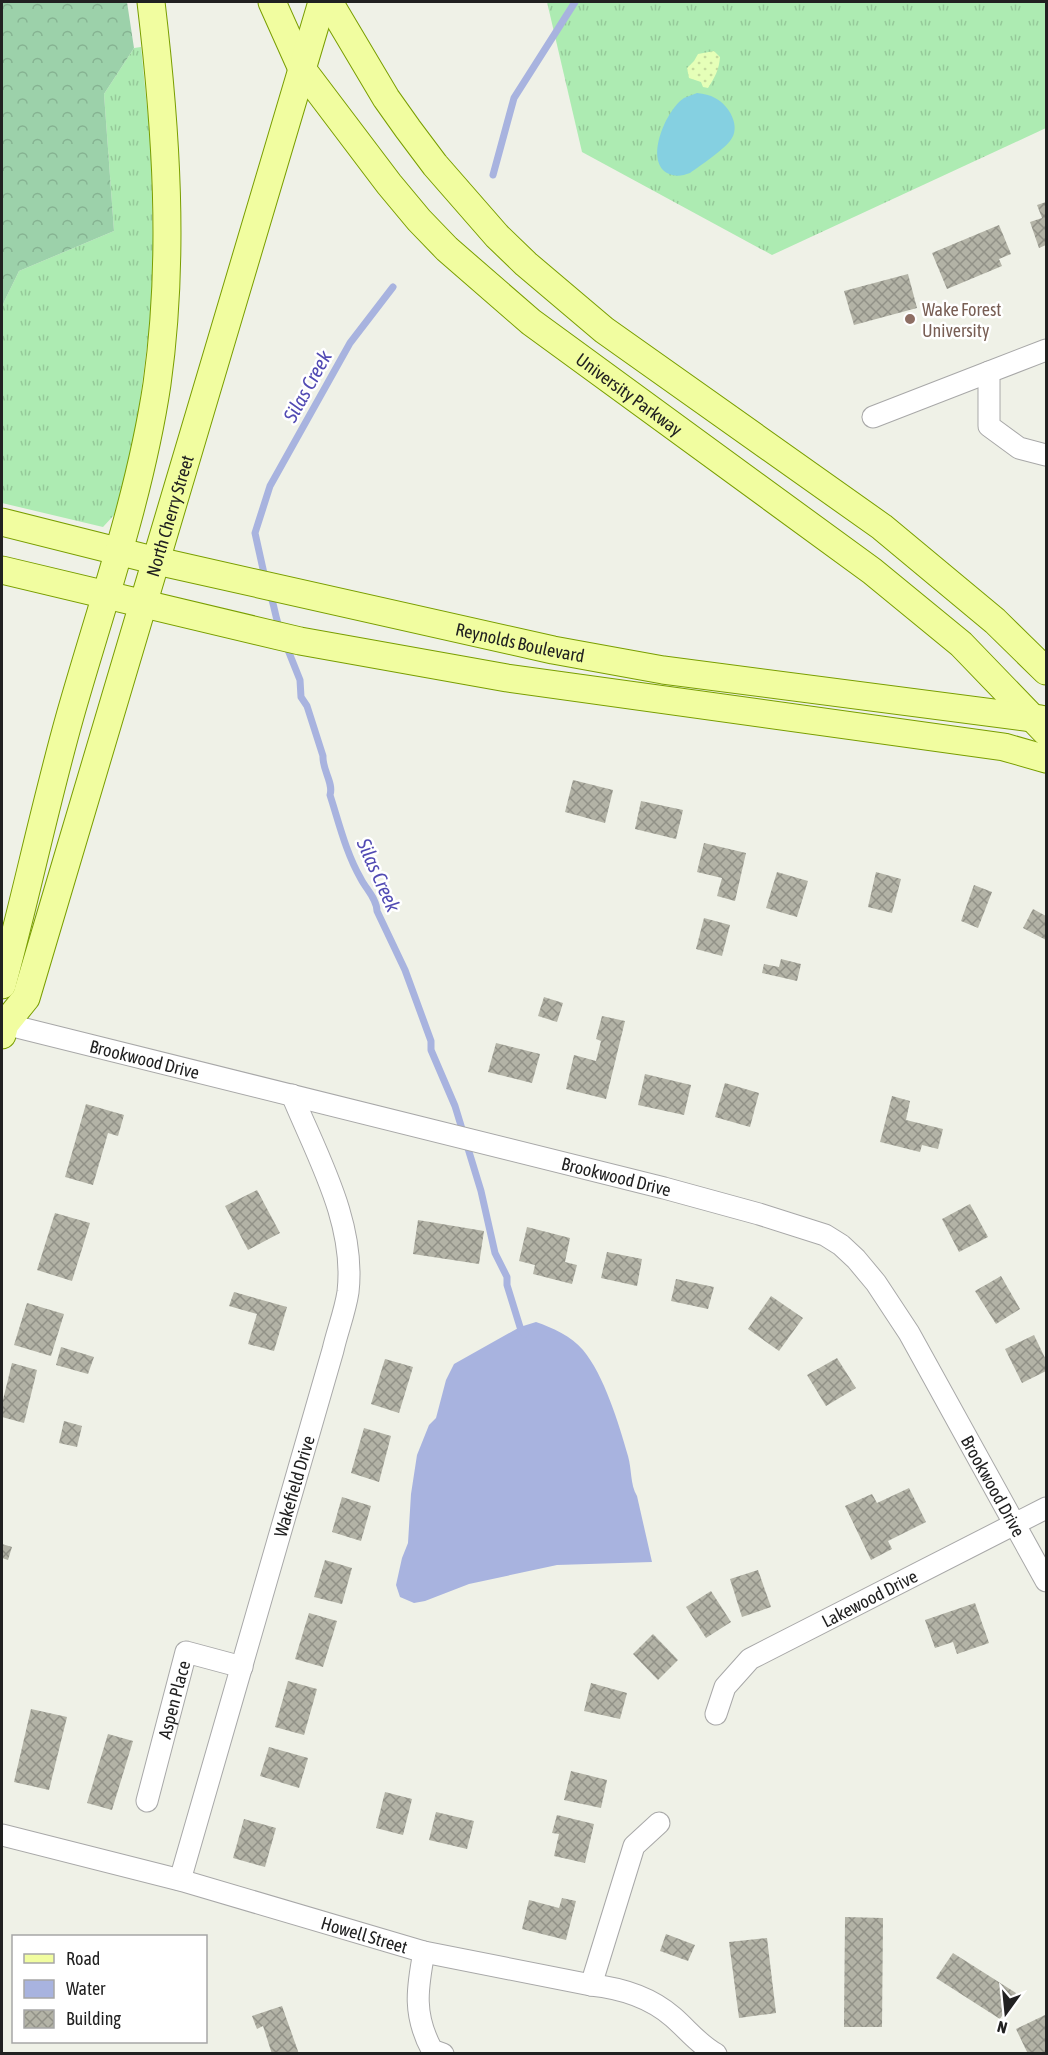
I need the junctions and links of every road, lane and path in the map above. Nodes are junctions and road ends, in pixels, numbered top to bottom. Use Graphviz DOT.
graph roads {
  1 [pos="151,2"];
  2 [pos="272,2"];
  3 [pos="322,2"];
  4 [pos="329,2"];
  5 [pos="302,69"];
  6 [pos="1047,350"];
  7 [pos="989,372"];
  8 [pos="873,417"];
  9 [pos="1047,454"];
  10 [pos="2,522"];
  11 [pos="118,551"];
  12 [pos="157,561"];
  13 [pos="2,570"];
  14 [pos="105,595"];
  15 [pos="145,604"];
  16 [pos="1047,671"];
  17 [pos="1043,724"];
  18 [pos="1047,759"];
  19 [pos="2,985"];
  20 [pos="3,1020"];
  21 [pos="292,1095"];
  22 [pos="1047,1508"];
  23 [pos="1015,1524"];
  24 [pos="1047,1581"];
  25 [pos="242,1667"];
  26 [pos="716,1714"];
  27 [pos="147,1801"];
  28 [pos="659,1823"];
  29 [pos="2,1835"];
  30 [pos="180,1880"];
  31 [pos="424,1952"];
  32 [pos="591,1985"];
  33 [pos="442,2054"];
  34 [pos="716,2054"];
  1 -- 11 [label="main road"];
  2 -- 5 [label="main road, University Parkway"];
  3 -- 5 [label="main road, North Cherry Street"];
  4 -- 16 [label="main road, University Parkway"];
  5 -- 12 [label="main road, North Cherry Street"];
  5 -- 17 [label="main road, University Parkway"];
  6 -- 7 [label="street"];
  7 -- 8 [label="street"];
  7 -- 9 [label="street"];
  10 -- 11 [label="main road, Reynolds Boulevard"];
  11 -- 12 [label="main road, Reynolds Boulevard"];
  11 -- 14 [label="main road"];
  12 -- 15 [label="main road, North Cherry Street"];
  12 -- 17 [label="main road, Reynolds Boulevard"];
  13 -- 14 [label="main road, Reynolds Boulevard"];
  14 -- 15 [label="main road, Reynolds Boulevard"];
  14 -- 19 [label="main road"];
  15 -- 18 [label="main road, Reynolds Boulevard"];
  15 -- 20 [label="main road, North Cherry Street"];
  20 -- 21 [label="street, Brookwood Drive"];
  21 -- 23 [label="street, Brookwood Drive"];
  21 -- 25 [label="street, Wakefield Drive"];
  22 -- 23 [label="street, Lakewood Drive"];
  23 -- 24 [label="street, Brookwood Drive"];
  23 -- 26 [label="street, Lakewood Drive"];
  25 -- 27 [label="street, Aspen Place"];
  25 -- 30 [label="street, Wakefield Drive"];
  28 -- 32 [label="street"];
  29 -- 30 [label="street, Howell Street"];
  30 -- 31 [label="street, Howell Street"];
  31 -- 32 [label="street, Howell Street"];
  31 -- 33 [label="street"];
  32 -- 34 [label="street, Howell Street"];
}
